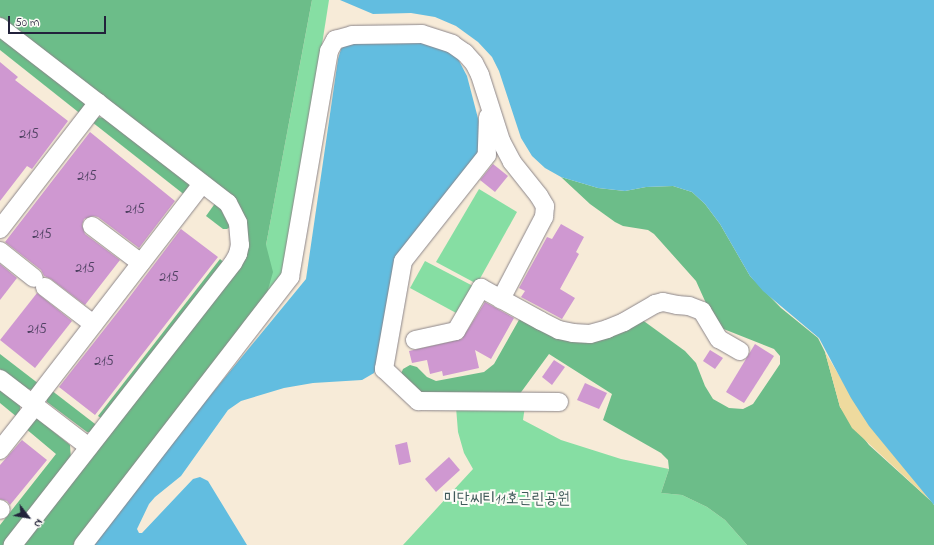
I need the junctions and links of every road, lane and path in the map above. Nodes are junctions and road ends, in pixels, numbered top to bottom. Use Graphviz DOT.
graph roads {
  1 [pos="0,27"];
  2 [pos="98,102"];
  3 [pos="489,108"];
  4 [pos="202,184"];
  5 [pos="92,226"];
  6 [pos="0,229"];
  7 [pos="0,251"];
  8 [pos="141,263"];
  9 [pos="501,299"];
  10 [pos="93,324"];
  11 [pos="414,340"];
  12 [pos="740,352"];
  13 [pos="0,379"];
  14 [pos="559,402"];
  15 [pos="34,405"];
  16 [pos="89,447"];
  17 [pos="0,450"];
  18 [pos="13,545"];
  19 [pos="83,545"];
  1 -- 2 [label="lane"];
  2 -- 4 [label="lane"];
  2 -- 6 [label="lane"];
  3 -- 9 [label="lane"];
  3 -- 14 [label="lane"];
  3 -- 19 [label="lane"];
  4 -- 8 [label="lane"];
  4 -- 16 [label="lane"];
  5 -- 8 [label="lane"];
  7 -- 10 [label="lane"];
  8 -- 10 [label="lane"];
  9 -- 11 [label="lane"];
  9 -- 12 [label="lane"];
  10 -- 15 [label="lane"];
  13 -- 15 [label="lane"];
  15 -- 16 [label="lane"];
  15 -- 17 [label="lane"];
  16 -- 18 [label="lane"];
}
